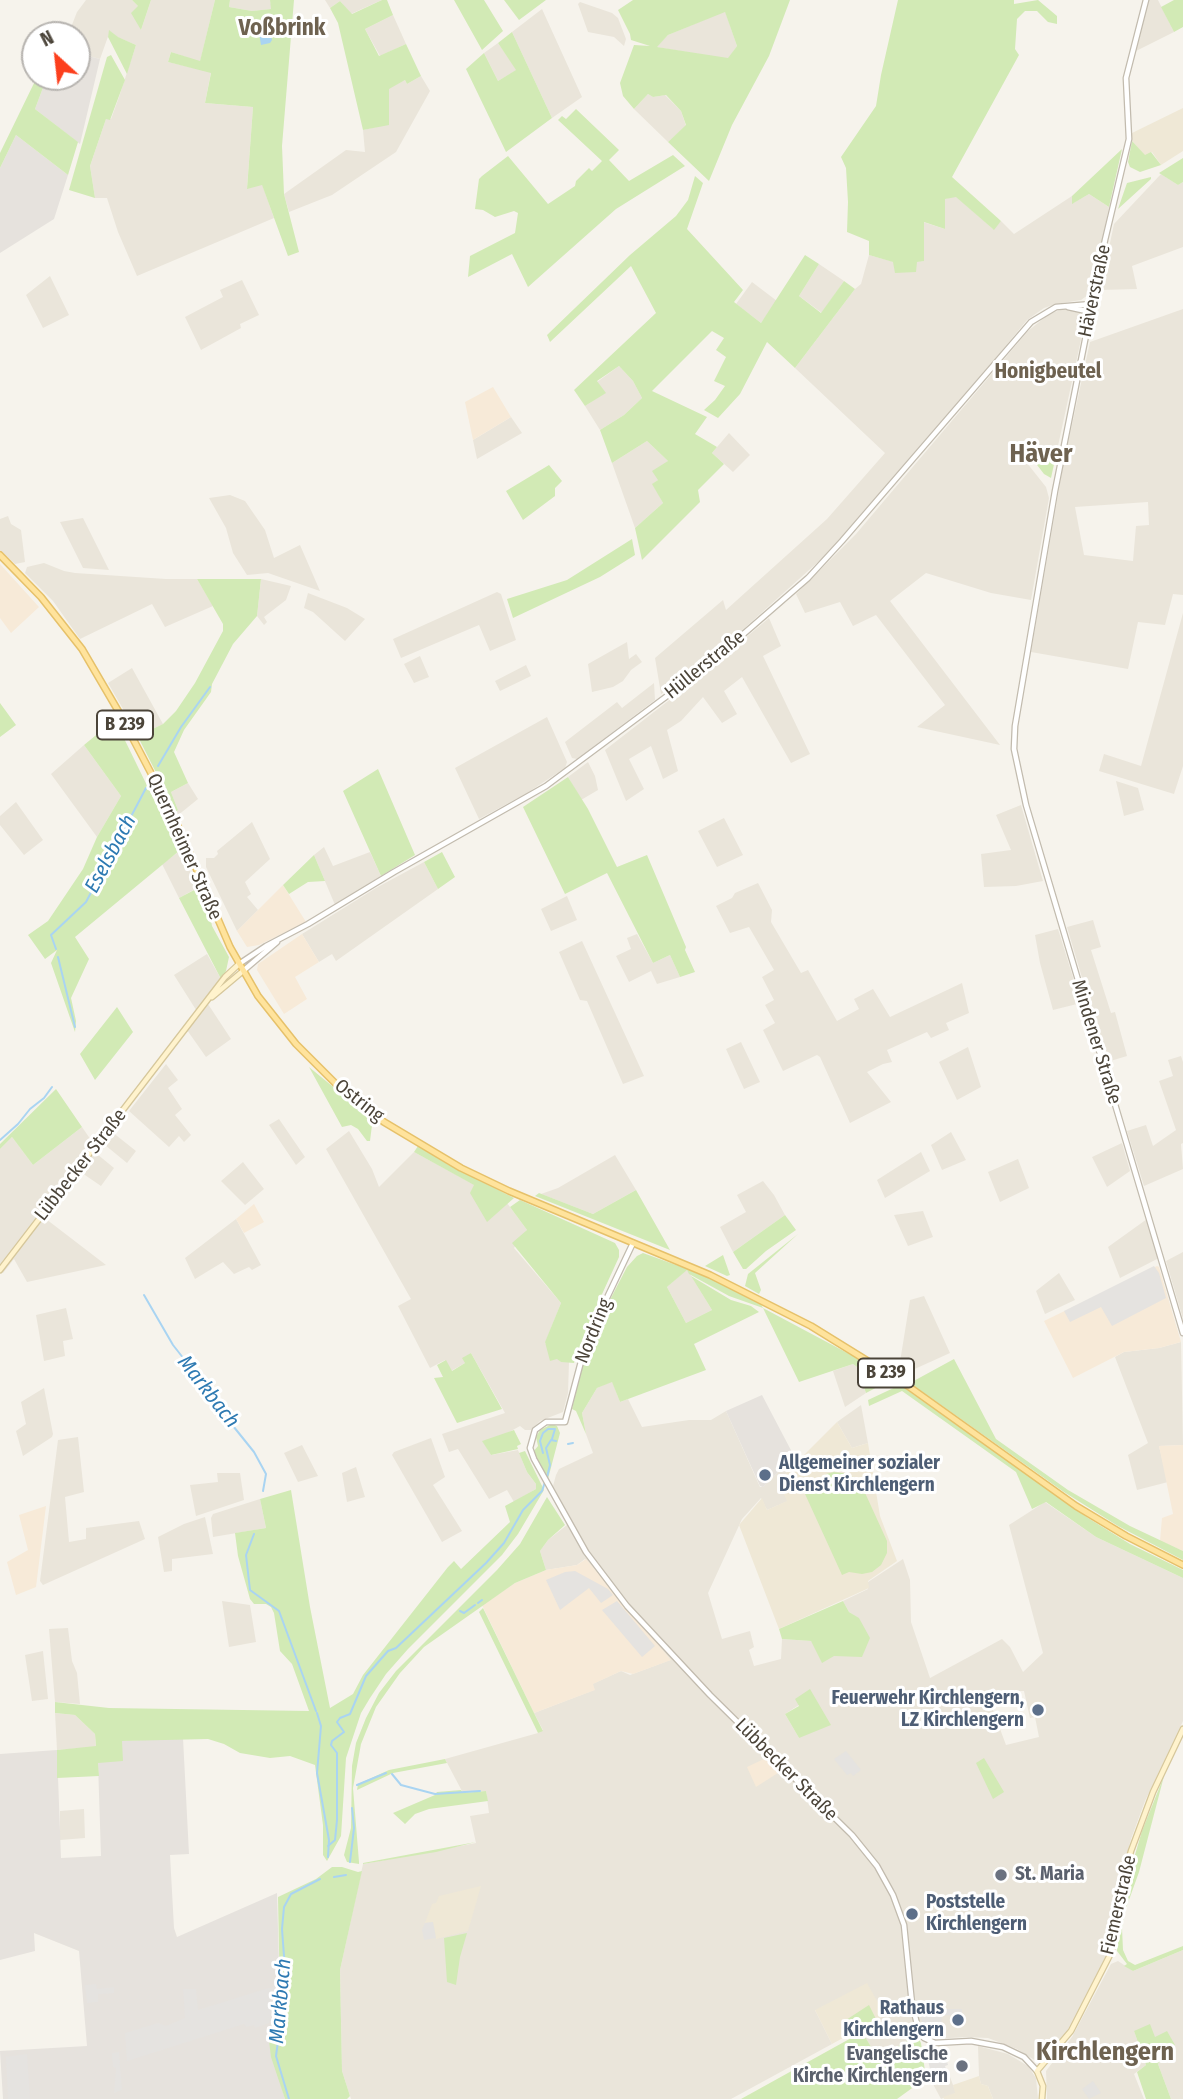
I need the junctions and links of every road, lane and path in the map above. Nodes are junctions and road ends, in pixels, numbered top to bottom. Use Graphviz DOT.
graph roads {
  1 [pos="1146,0"];
  2 [pos="1092,304"];
  3 [pos="1056,307"];
  4 [pos="1091,312"];
  5 [pos="0,555"];
  6 [pos="1014,749"];
  7 [pos="283,937"];
  8 [pos="239,964"];
  9 [pos="243,971"];
  10 [pos="202,1008"];
  11 [pos="162,1060"];
  12 [pos="633,1244"];
  13 [pos="0,1270"];
  14 [pos="1183,1333"];
  15 [pos="565,1422"];
  16 [pos="1183,1565"];
  17 [pos="1183,1729"];
  18 [pos="1037,2071"];
  19 [pos="1042,2099"];
  1 -- 2 [label="street, Häverstraße"];
  2 -- 3 [label="street, Hüllerstraße"];
  2 -- 4 [label="street, Häverstraße"];
  3 -- 4 [label="street"];
  3 -- 7 [label="street, Hüllerstraße"];
  4 -- 6 [label="street, Häverstraße"];
  5 -- 8 [label="main road, Quernheimer Straße / B 239"];
  6 -- 14 [label="street, Mindener Straße"];
  7 -- 8 [label="street, Hüllerstraße"];
  7 -- 9 [label="street, Hüllerstraße"];
  8 -- 9 [label="main road, Quernheimer Straße / B 239"];
  8 -- 10 [label="main road, Hüllerstraße"];
  9 -- 10 [label="main road, Hüllerstraße"];
  9 -- 12 [label="main road, Ostring / B 239"];
  10 -- 11 [label="main road, Hüllerstraße"];
  11 -- 13 [label="main road, Lübbecker Straße"];
  12 -- 15 [label="street, Nordring"];
  12 -- 16 [label="main road, B 239"];
  15 -- 18 [label="street, Lübbecker Straße"];
  17 -- 18 [label="main road, Fiemerstraße"];
  18 -- 19 [label="main road"];
}
